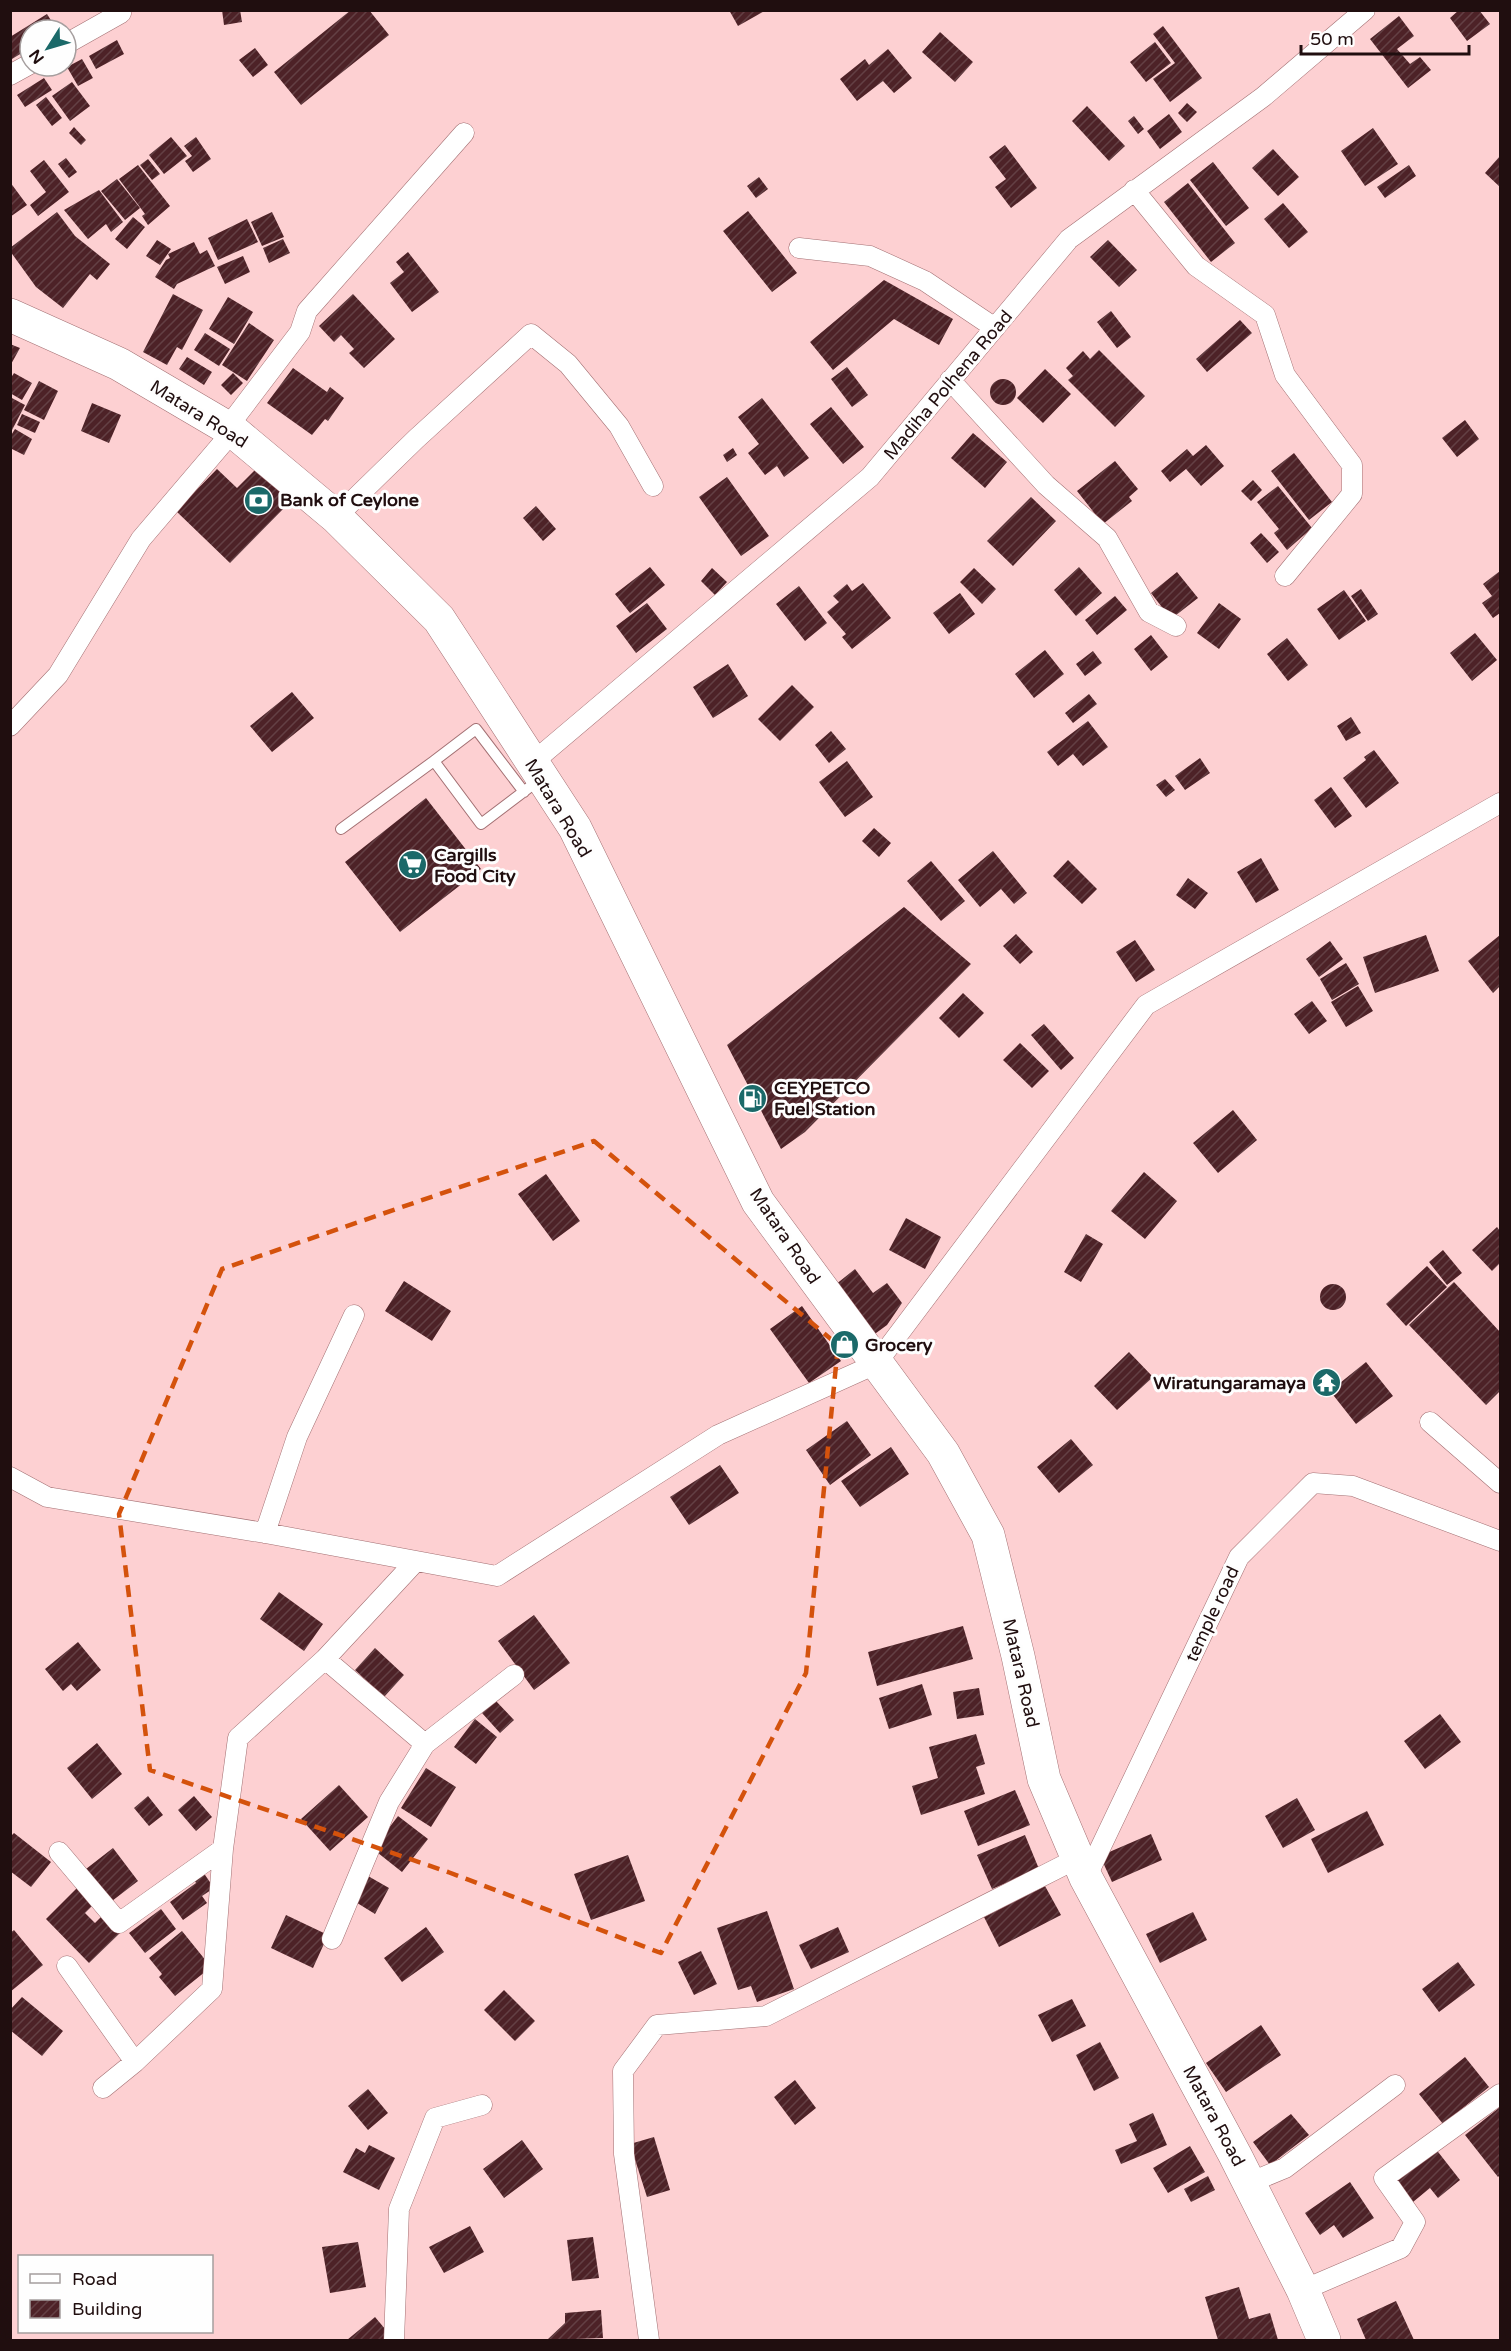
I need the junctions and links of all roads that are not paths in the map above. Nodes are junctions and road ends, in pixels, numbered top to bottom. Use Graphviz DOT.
graph roads {
  1 [pos="1365,10"];
  2 [pos="121,13"];
  3 [pos="78,37"];
  4 [pos="464,133"];
  5 [pos="1134,190"];
  6 [pos="799,248"];
  7 [pos="10,315"];
  8 [pos="995,328"];
  9 [pos="950,380"];
  10 [pos="230,430"];
  11 [pos="653,486"];
  12 [pos="336,517"];
  13 [pos="1285,576"];
  14 [pos="1176,626"];
  15 [pos="10,726"];
  16 [pos="434,761"];
  17 [pos="532,778"];
  18 [pos="1500,803"];
  19 [pos="341,830"];
  20 [pos="354,1315"];
  21 [pos="876,1364"];
  22 [pos="1430,1422"];
  23 [pos="10,1477"];
  24 [pos="1500,1483"];
  25 [pos="265,1533"];
  26 [pos="1500,1540"];
  27 [pos="416,1561"];
  28 [pos="324,1659"];
  29 [pos="514,1675"];
  30 [pos="425,1744"];
  31 [pos="223,1849"];
  32 [pos="59,1852"];
  33 [pos="1082,1868"];
  34 [pos="332,1940"];
  35 [pos="67,1966"];
  36 [pos="135,2062"];
  37 [pos="1395,2085"];
  38 [pos="103,2088"];
  39 [pos="1500,2094"];
  40 [pos="482,2105"];
  41 [pos="1249,2183"];
  42 [pos="1303,2290"];
  43 [pos="394,2340"];
  44 [pos="649,2340"];
  45 [pos="1324,2340"];
  1 -- 5 [label="street, Madiha Polhena Road"];
  2 -- 3 [label="street"];
  4 -- 10 [label="street"];
  5 -- 8 [label="street, Madiha Polhena Road"];
  5 -- 13 [label="street"];
  6 -- 8 [label="street"];
  7 -- 10 [label="highway, Matara Road"];
  8 -- 9 [label="street, Madiha Polhena Road"];
  9 -- 14 [label="street"];
  9 -- 17 [label="street, Madiha Polhena Road"];
  10 -- 12 [label="highway, Matara Road"];
  10 -- 15 [label="street"];
  11 -- 12 [label="street"];
  12 -- 17 [label="highway, Matara Road"];
  16 -- 17 [label="lane"];
  16 -- 17 [label="lane"];
  16 -- 19 [label="lane"];
  17 -- 21 [label="highway, Matara Road"];
  18 -- 21 [label="street"];
  20 -- 25 [label="street"];
  21 -- 27 [label="street"];
  21 -- 33 [label="highway, Matara Road"];
  22 -- 24 [label="street"];
  23 -- 25 [label="street"];
  25 -- 27 [label="street"];
  26 -- 33 [label="street, temple road"];
  27 -- 28 [label="street"];
  28 -- 30 [label="street"];
  28 -- 31 [label="street"];
  29 -- 30 [label="street"];
  30 -- 34 [label="street"];
  31 -- 32 [label="street"];
  31 -- 36 [label="street"];
  33 -- 41 [label="highway, Matara Road"];
  33 -- 44 [label="street"];
  35 -- 36 [label="street"];
  36 -- 38 [label="street"];
  37 -- 41 [label="street"];
  39 -- 42 [label="street"];
  40 -- 43 [label="street"];
  41 -- 42 [label="highway, Matara Road"];
  42 -- 45 [label="highway, Matara Road"];
}
